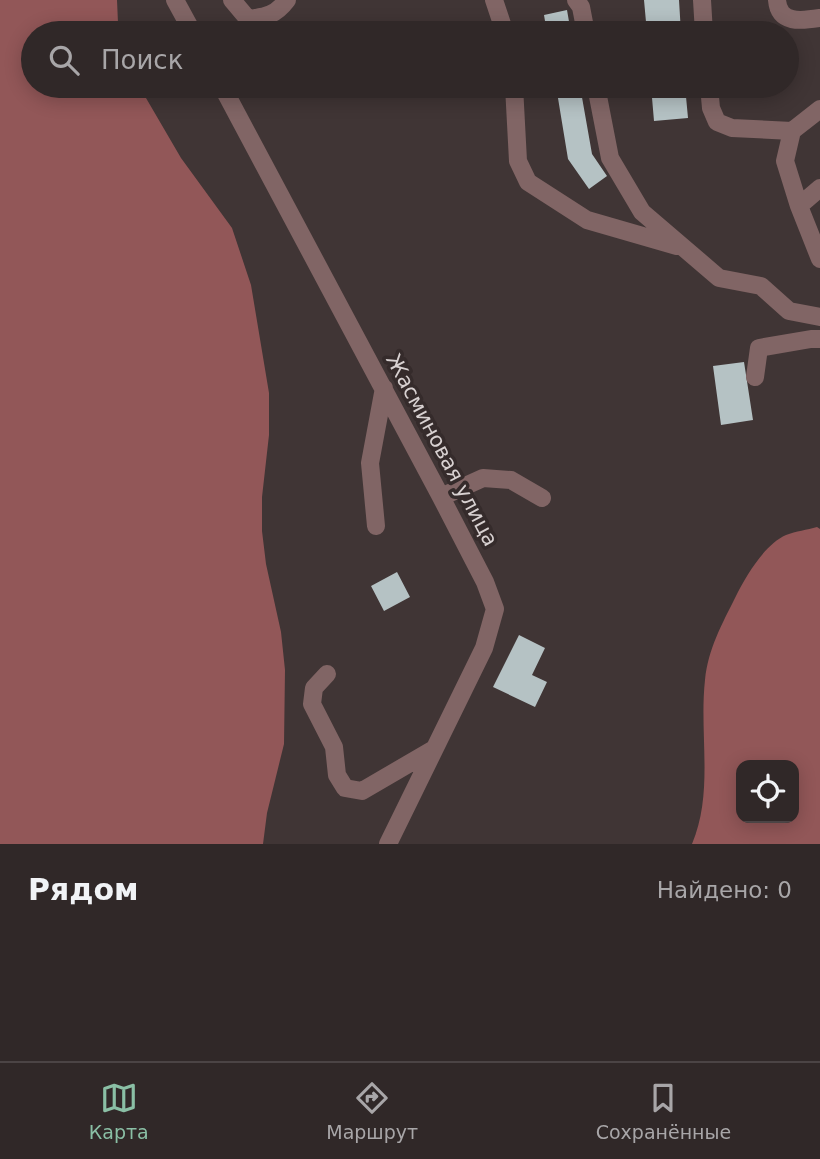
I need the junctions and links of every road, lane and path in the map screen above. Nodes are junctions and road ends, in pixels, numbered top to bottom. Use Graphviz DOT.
graph roads {
  1 [pos="176,0"];
  2 [pos="232,0"];
  3 [pos="287,0"];
  4 [pos="494,0"];
  5 [pos="576,0"];
  6 [pos="702,0"];
  7 [pos="776,0"];
  8 [pos="820,18"];
  9 [pos="187,21"];
  10 [pos="501,21"];
  11 [pos="584,21"];
  12 [pos="703,21"];
  13 [pos="795,21"];
  14 [pos="799,22"];
  15 [pos="228,98"];
  16 [pos="515,98"];
  17 [pos="598,98"];
  18 [pos="710,98"];
  19 [pos="820,110"];
  20 [pos="792,131"];
  21 [pos="820,188"];
  22 [pos="799,206"];
  23 [pos="684,248"];
  24 [pos="820,259"];
  25 [pos="820,317"];
  26 [pos="820,339"];
  27 [pos="755,377"];
  28 [pos="384,388"];
  29 [pos="442,497"];
  30 [pos="542,498"];
  31 [pos="376,526"];
  32 [pos="327,674"];
  33 [pos="435,749"];
  34 [pos="388,844"];
  1 -- 9 [label="street"];
  2 -- 3 [label="street"];
  4 -- 10 [label="street"];
  5 -- 11 [label="street"];
  6 -- 12 [label="street"];
  7 -- 13 [label="street"];
  8 -- 14 [label="street"];
  15 -- 28 [label="street, Жасминовая улица"];
  16 -- 23 [label="street"];
  17 -- 23 [label="street"];
  18 -- 20 [label="street"];
  19 -- 20 [label="street"];
  20 -- 22 [label="street"];
  21 -- 22 [label="street"];
  22 -- 24 [label="street"];
  23 -- 25 [label="street"];
  26 -- 27 [label="street"];
  28 -- 29 [label="street, Жасминовая улица"];
  28 -- 31 [label="street"];
  29 -- 30 [label="street"];
  29 -- 33 [label="street, Жасминовая улица"];
  32 -- 33 [label="street"];
  33 -- 34 [label="street, Жасминовая улица"];
}
